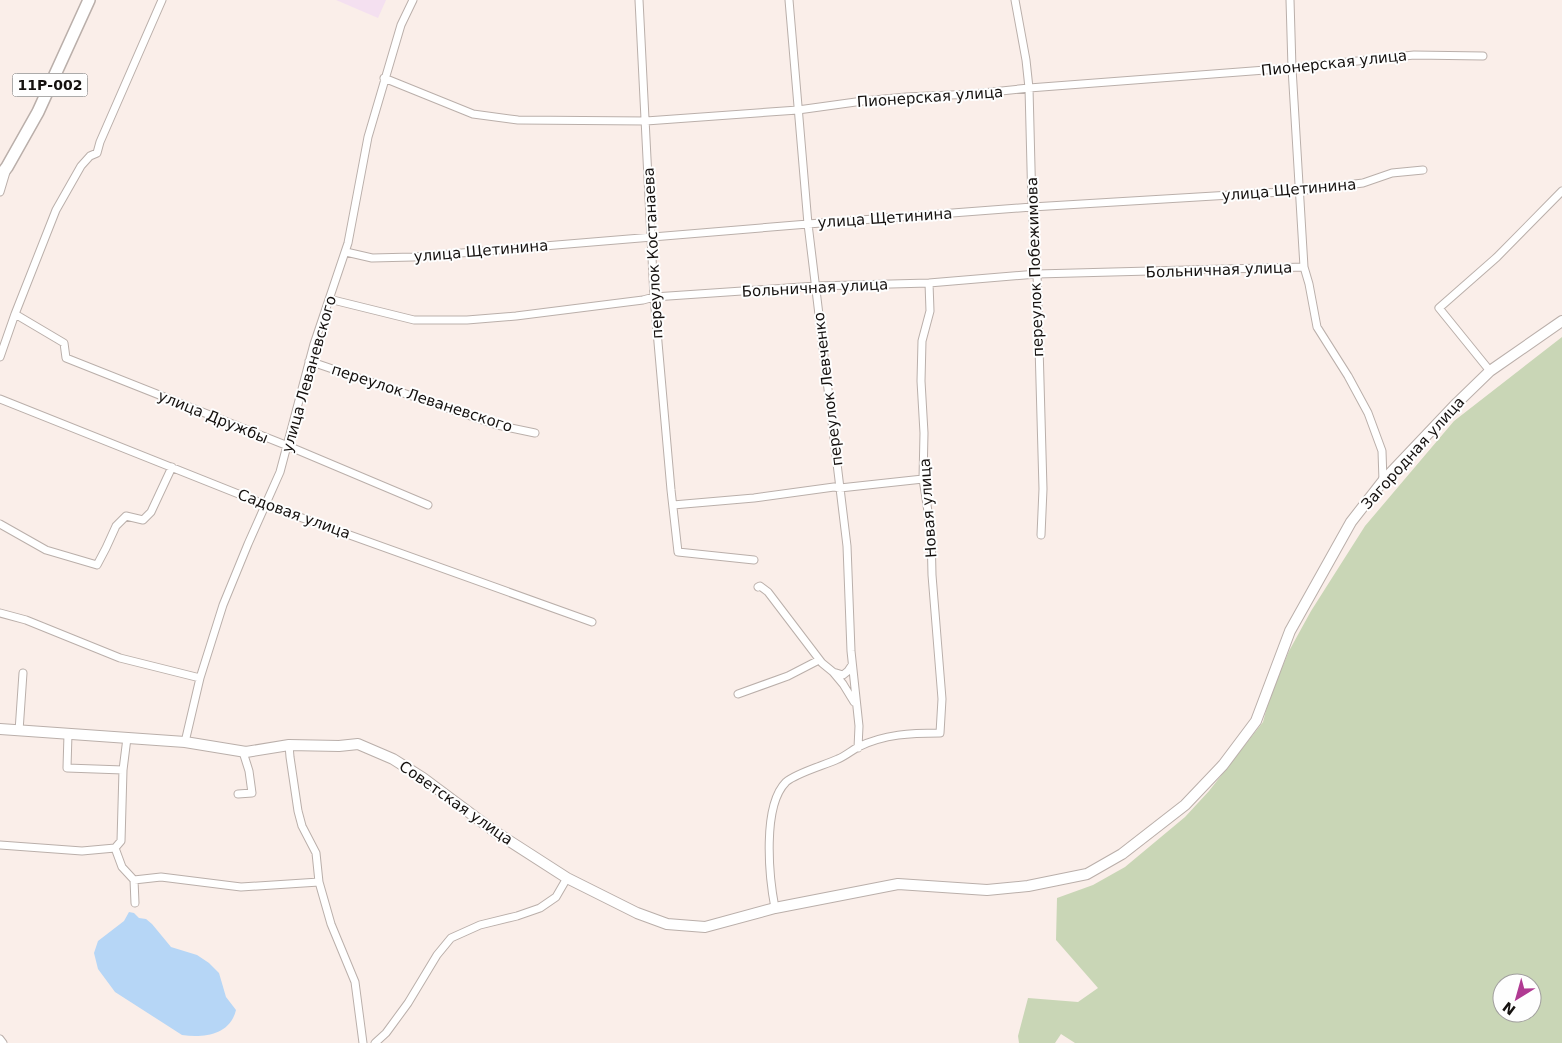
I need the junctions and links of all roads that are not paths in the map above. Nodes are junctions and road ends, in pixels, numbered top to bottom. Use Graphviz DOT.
graph roads {
  1 [pos="89,0"];
  2 [pos="162,0"];
  3 [pos="413,0"];
  4 [pos="639,0"];
  5 [pos="789,0"];
  6 [pos="1015,0"];
  7 [pos="1290,0"];
  8 [pos="1483,56"];
  9 [pos="1292,68"];
  10 [pos="384,78"];
  11 [pos="1029,88"];
  12 [pos="798,110"];
  13 [pos="646,121"];
  14 [pos="1423,170"];
  15 [pos="4,172"];
  16 [pos="1562,191"];
  17 [pos="0,192"];
  18 [pos="1298,192"];
  19 [pos="1032,207"];
  20 [pos="808,224"];
  21 [pos="650,236"];
  22 [pos="346,252"];
  23 [pos="1304,267"];
  24 [pos="1037,274"];
  25 [pos="929,283"];
  26 [pos="816,286"];
  27 [pos="654,298"];
  28 [pos="330,299"];
  29 [pos="15,314"];
  30 [pos="1562,322"];
  31 [pos="0,357"];
  32 [pos="309,361"];
  33 [pos="1490,372"];
  34 [pos="0,399"];
  35 [pos="535,433"];
  36 [pos="288,446"];
  37 [pos="172,467"];
  38 [pos="923,479"];
  39 [pos="1383,481"];
  40 [pos="840,488"];
  41 [pos="266,505"];
  42 [pos="428,505"];
  43 [pos="673,505"];
  44 [pos="0,524"];
  45 [pos="1041,535"];
  46 [pos="754,560"];
  47 [pos="758,587"];
  48 [pos="0,613"];
  49 [pos="592,622"];
  50 [pos="819,660"];
  51 [pos="852,664"];
  52 [pos="833,672"];
  53 [pos="23,673"];
  54 [pos="200,678"];
  55 [pos="738,694"];
  56 [pos="857,707"];
  57 [pos="0,729"];
  58 [pos="18,731"];
  59 [pos="68,734"];
  60 [pos="127,738"];
  61 [pos="185,742"];
  62 [pos="290,745"];
  63 [pos="858,748"];
  64 [pos="243,752"];
  65 [pos="124,770"];
  66 [pos="238,794"];
  67 [pos="0,846"];
  68 [pos="115,848"];
  69 [pos="567,878"];
  70 [pos="134,880"];
  71 [pos="319,882"];
  72 [pos="135,903"];
  73 [pos="775,908"];
  74 [pos="0,1039"];
  75 [pos="3,1043"];
  76 [pos="363,1043"];
  77 [pos="375,1043"];
  1 -- 15 [label="main road, 11Р-002"];
  2 -- 29 [label="street"];
  3 -- 10 [label="street, улица Леваневского"];
  4 -- 13 [label="street, переулок Костанаева"];
  5 -- 12 [label="street, переулок Левченко"];
  6 -- 11 [label="street, переулок Побежимова"];
  7 -- 9 [label="street"];
  8 -- 9 [label="street, Пионерская улица"];
  9 -- 11 [label="street, Пионерская улица"];
  9 -- 18 [label="street"];
  10 -- 13 [label="street, Пионерская улица"];
  10 -- 22 [label="street, улица Леваневского"];
  11 -- 12 [label="street, Пионерская улица"];
  11 -- 19 [label="street, переулок Побежимова"];
  12 -- 13 [label="street, Пионерская улица"];
  12 -- 20 [label="street, переулок Левченко"];
  13 -- 21 [label="street, переулок Костанаева"];
  14 -- 18 [label="street, улица Щетинина"];
  15 -- 17 [label="street"];
  16 -- 33 [label="street"];
  18 -- 19 [label="street, улица Щетинина"];
  18 -- 23 [label="street"];
  19 -- 20 [label="street, улица Щетинина"];
  19 -- 24 [label="street, переулок Побежимова"];
  20 -- 21 [label="street, улица Щетинина"];
  20 -- 26 [label="street, переулок Левченко"];
  21 -- 22 [label="street, улица Щетинина"];
  21 -- 27 [label="street, переулок Костанаева"];
  22 -- 28 [label="street, улица Леваневского"];
  23 -- 24 [label="street, Больничная улица"];
  23 -- 39 [label="street"];
  24 -- 25 [label="street, Больничная улица"];
  24 -- 45 [label="street, переулок Побежимова"];
  25 -- 26 [label="street, Больничная улица"];
  25 -- 38 [label="street, Новая улица"];
  26 -- 27 [label="street, Больничная улица"];
  26 -- 40 [label="street, переулок Левченко"];
  27 -- 28 [label="street, Больничная улица"];
  27 -- 43 [label="street, переулок Костанаева"];
  28 -- 32 [label="street, улица Леваневского"];
  29 -- 31 [label="street"];
  29 -- 36 [label="street, улица Дружбы"];
  30 -- 33 [label="street, Загородная улица"];
  32 -- 35 [label="street, переулок Леваневского"];
  32 -- 36 [label="street, улица Леваневского"];
  33 -- 39 [label="street, Загородная улица"];
  34 -- 37 [label="street, Садовая улица"];
  36 -- 41 [label="street, улица Леваневского"];
  36 -- 42 [label="street, улица Дружбы"];
  37 -- 41 [label="street, Садовая улица"];
  37 -- 44 [label="street"];
  38 -- 40 [label="street"];
  38 -- 63 [label="street, Новая улица"];
  39 -- 73 [label="street, Загородная улица"];
  40 -- 43 [label="street"];
  40 -- 51 [label="street, переулок Левченко"];
  41 -- 49 [label="street, Садовая улица"];
  41 -- 54 [label="street, улица Леваневского"];
  43 -- 46 [label="street, переулок Костанаева"];
  47 -- 50 [label="street"];
  48 -- 54 [label="street"];
  50 -- 52 [label="street"];
  50 -- 55 [label="street"];
  51 -- 52 [label="street"];
  51 -- 56 [label="street, переулок Левченко"];
  52 -- 56 [label="street"];
  53 -- 58 [label="street"];
  54 -- 61 [label="street, улица Леваневского"];
  56 -- 63 [label="street, переулок Левченко"];
  57 -- 58 [label="street, Советская улица"];
  58 -- 59 [label="street, Советская улица"];
  59 -- 60 [label="street, Советская улица"];
  59 -- 65 [label="street"];
  60 -- 61 [label="street, Советская улица"];
  60 -- 65 [label="street"];
  61 -- 64 [label="street, Советская улица"];
  62 -- 64 [label="street, Советская улица"];
  62 -- 69 [label="street, Советская улица"];
  62 -- 71 [label="street"];
  63 -- 73 [label="street"];
  64 -- 66 [label="street"];
  65 -- 68 [label="street"];
  67 -- 68 [label="street"];
  68 -- 70 [label="street"];
  69 -- 73 [label="street, Советская улица"];
  69 -- 77 [label="street"];
  70 -- 71 [label="street"];
  70 -- 72 [label="street"];
  71 -- 76 [label="street"];
  74 -- 75 [label="street"];
}
